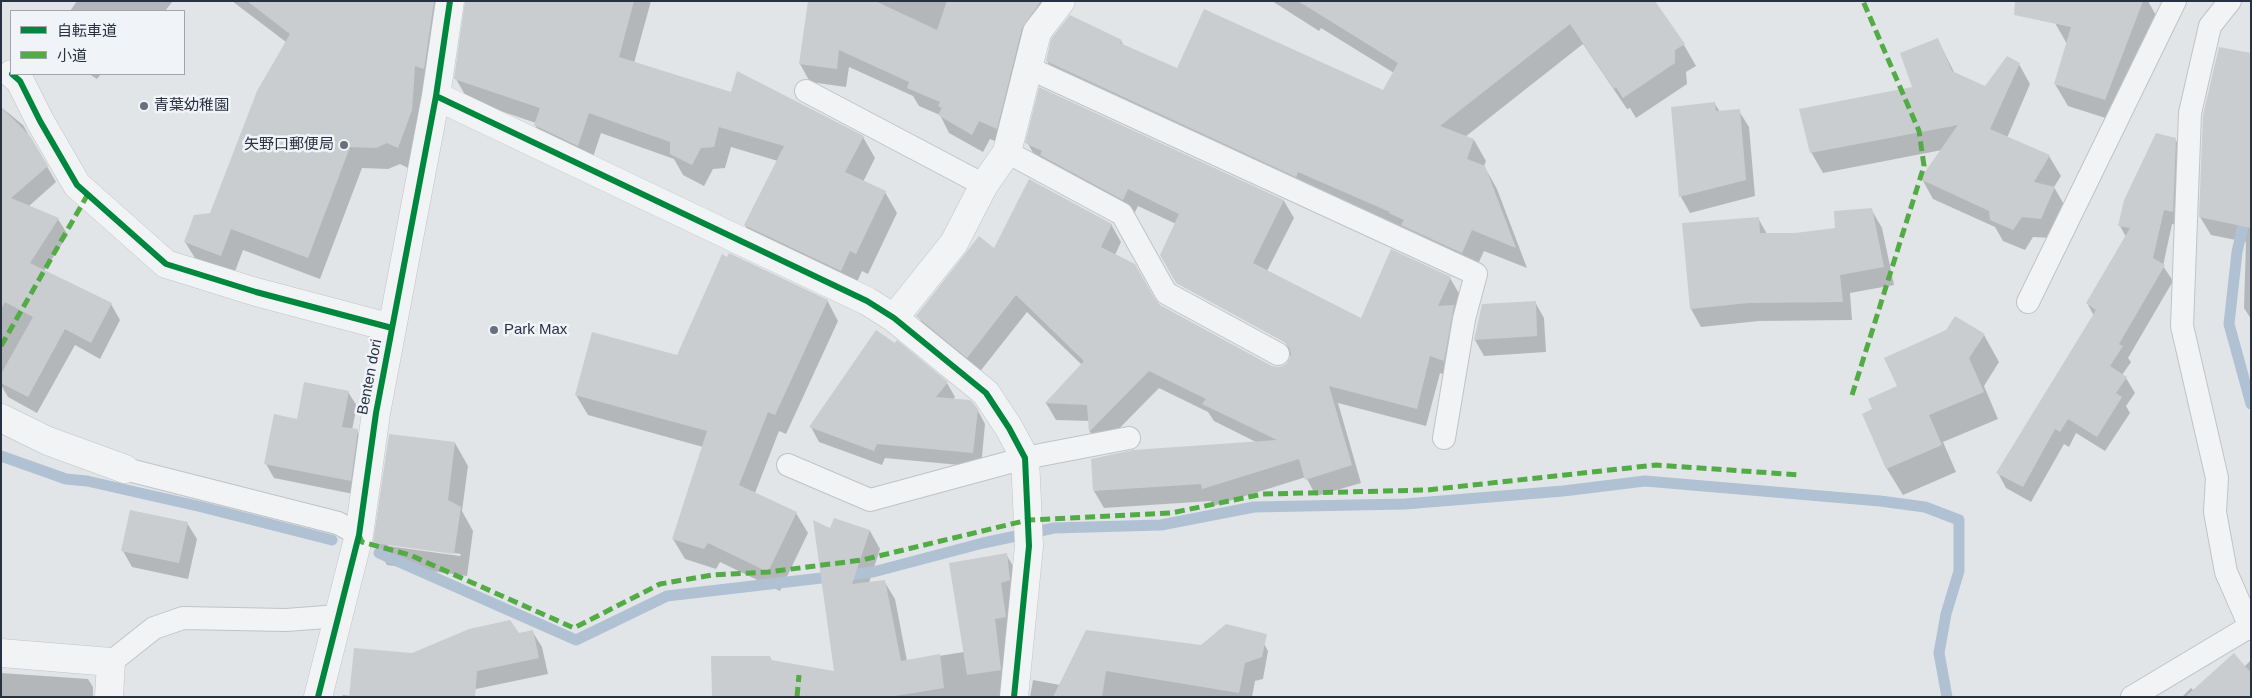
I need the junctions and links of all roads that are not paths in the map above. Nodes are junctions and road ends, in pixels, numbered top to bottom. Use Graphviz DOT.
graph roads {
  1 [pos="450,1"];
  2 [pos="1061,1"];
  3 [pos="2174,1"];
  4 [pos="2230,1"];
  5 [pos="1,64"];
  6 [pos="1029,68"];
  7 [pos="10,73"];
  8 [pos="12,75"];
  9 [pos="806,91"];
  10 [pos="436,96"];
  11 [pos="1007,152"];
  12 [pos="984,185"];
  13 [pos="2028,302"];
  14 [pos="894,318"];
  15 [pos="392,328"];
  16 [pos="1278,354"];
  17 [pos="1,418"];
  18 [pos="1129,438"];
  19 [pos="1444,438"];
  20 [pos="1025,458"];
  21 [pos="788,465"];
  22 [pos="125,469"];
  23 [pos="359,535"];
  24 [pos="339,616"];
  25 [pos="2250,628"];
  26 [pos="1,653"];
  27 [pos="111,662"];
  28 [pos="109,697"];
  29 [pos="318,697"];
  30 [pos="1014,697"];
  31 [pos="2132,697"];
  1 -- 10 [label="street, Benten dori"];
  2 -- 6 [label="street"];
  3 -- 13 [label="lane"];
  4 -- 25 [label="lane"];
  5 -- 7 [label="street"];
  6 -- 11 [label="street"];
  6 -- 19 [label="lane"];
  8 -- 15 [label="street"];
  9 -- 12 [label="lane"];
  10 -- 14 [label="street"];
  10 -- 15 [label="street, Benten dori"];
  11 -- 12 [label="street"];
  11 -- 16 [label="lane"];
  12 -- 14 [label="street"];
  14 -- 20 [label="street"];
  15 -- 23 [label="street, Benten dori"];
  17 -- 22 [label="street"];
  18 -- 20 [label="lane"];
  20 -- 21 [label="lane"];
  20 -- 30 [label="street"];
  22 -- 23 [label="lane"];
  23 -- 24 [label="street, Benten dori"];
  24 -- 27 [label="lane"];
  24 -- 29 [label="street, Benten dori"];
  25 -- 31 [label="lane"];
  26 -- 27 [label="street"];
  27 -- 28 [label="street"];
}
